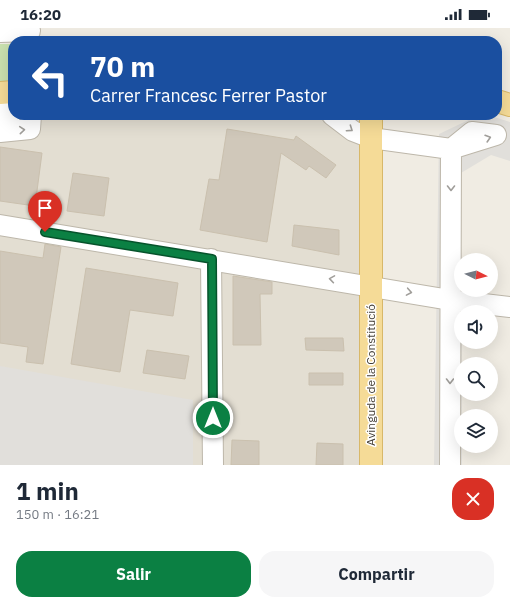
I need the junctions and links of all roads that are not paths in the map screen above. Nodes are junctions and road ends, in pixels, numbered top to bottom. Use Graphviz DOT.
graph roads {
  1 [pos="30,31"];
  2 [pos="0,32"];
  3 [pos="31,120"];
  4 [pos="339,120"];
  5 [pos="371,120"];
  6 [pos="0,132"];
  7 [pos="371,138"];
  8 [pos="0,225"];
  9 [pos="212,259"];
  10 [pos="370,285"];
  11 [pos="450,300"];
  12 [pos="510,307"];
  13 [pos="213,465"];
  14 [pos="371,465"];
  15 [pos="450,465"];
  1 -- 2 [label="street"];
  6 -- 3 [label="street, one-way"];
  4 -- 7 [label="street, one-way"];
  5 -- 7 [label="main road, Avinguda de la Constitució"];
  7 -- 10 [label="main road, Avinguda de la Constitució"];
  7 -- 11 [label="street, one-way"];
  8 -- 9 [label="street"];
  10 -- 9 [label="street, one-way"];
  9 -- 13 [label="street"];
  10 -- 11 [label="street, Avinguda de la Constitució, one-way"];
  10 -- 14 [label="main road, Avinguda de la Constitució"];
  11 -- 12 [label="street, Avinguda de la Constitució"];
  11 -- 15 [label="street, one-way"];
}
